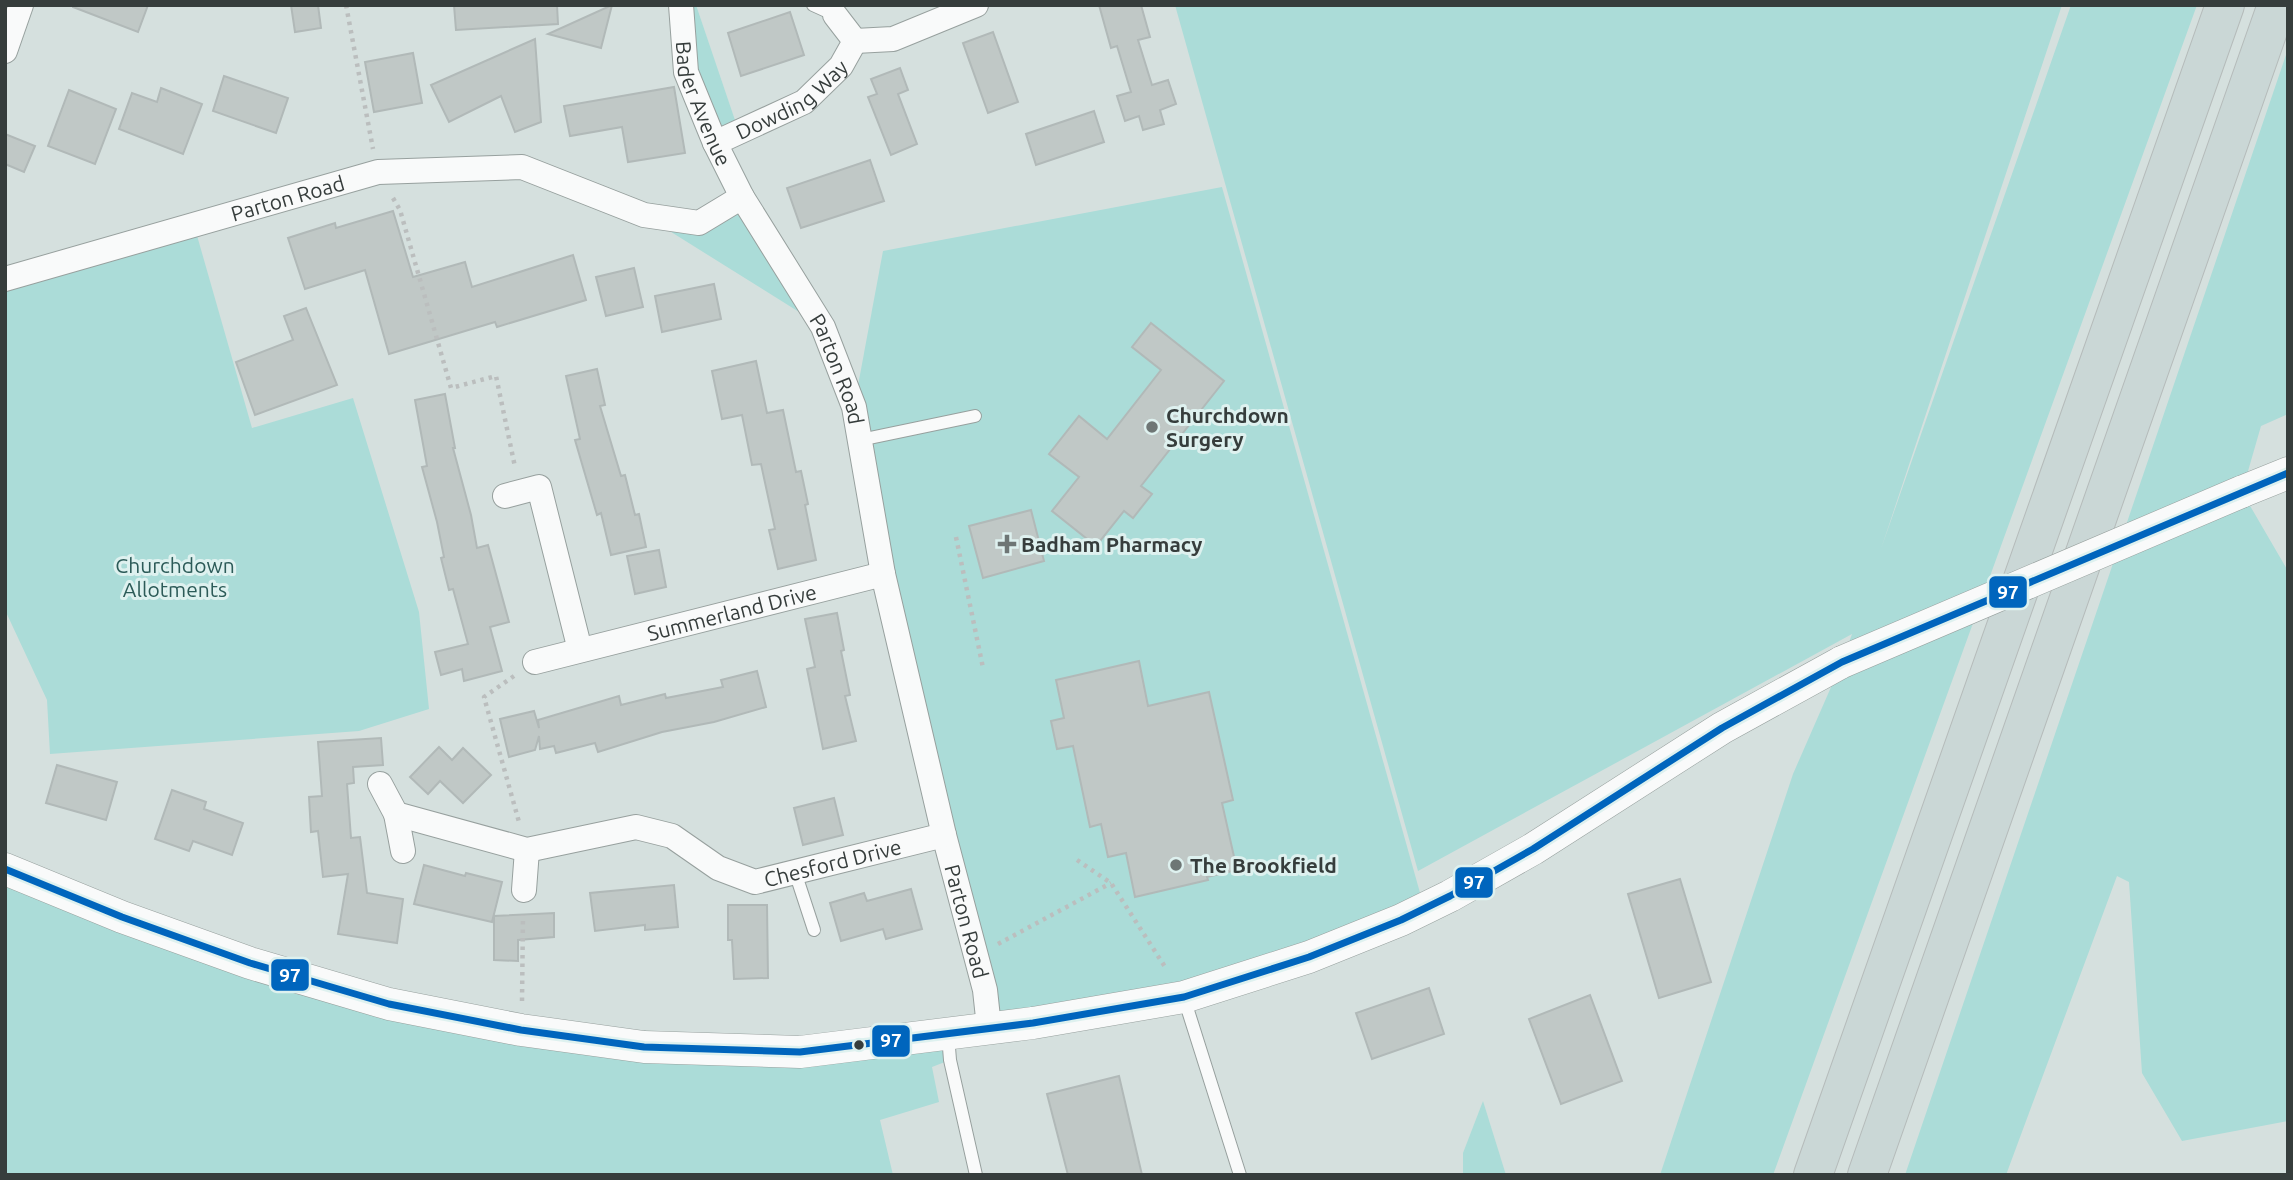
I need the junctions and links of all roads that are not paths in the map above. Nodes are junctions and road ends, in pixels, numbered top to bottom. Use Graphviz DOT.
graph roads {
  1 [pos="21,5"];
  2 [pos="681,5"];
  3 [pos="976,5"];
  4 [pos="2225,5"];
  5 [pos="2277,5"];
  6 [pos="824,10"];
  7 [pos="855,41"];
  8 [pos="5,51"];
  9 [pos="715,143"];
  10 [pos="743,197"];
  11 [pos="5,279"];
  12 [pos="975,416"];
  13 [pos="860,440"];
  14 [pos="2288,473"];
  15 [pos="512,494"];
  16 [pos="883,574"];
  17 [pos="580,650"];
  18 [pos="534,662"];
  19 [pos="380,784"];
  20 [pos="396,814"];
  21 [pos="944,835"];
  22 [pos="527,850"];
  23 [pos="403,851"];
  24 [pos="5,869"];
  25 [pos="794,872"];
  26 [pos="524,890"];
  27 [pos="814,930"];
  28 [pos="1184,998"];
  29 [pos="989,1027"];
  30 [pos="948,1034"];
  31 [pos="976,1175"];
  32 [pos="1240,1175"];
  33 [pos="1813,1175"];
  34 [pos="1867,1175"];
  1 -- 8 [label="street"];
  2 -- 9 [label="street, Bader Avenue"];
  3 -- 7 [label="street, Dowding Way"];
  4 -- 33 [label="highway"];
  5 -- 34 [label="highway"];
  6 -- 7 [label="street, Dowding Way"];
  7 -- 9 [label="street, Dowding Way"];
  9 -- 10 [label="street, Bader Avenue"];
  10 -- 11 [label="street, Parton Road"];
  10 -- 13 [label="street, Parton Road"];
  12 -- 13 [label="lane"];
  13 -- 16 [label="street, Parton Road"];
  14 -- 28 [label="street, bridge"];
  15 -- 17 [label="street"];
  16 -- 17 [label="street, Summerland Drive"];
  16 -- 21 [label="street, Parton Road"];
  17 -- 18 [label="street, Summerland Drive"];
  19 -- 20 [label="street"];
  20 -- 22 [label="street, Chesford Drive"];
  20 -- 23 [label="street"];
  21 -- 25 [label="street, Chesford Drive"];
  21 -- 29 [label="street, Parton Road"];
  22 -- 25 [label="street, Chesford Drive"];
  22 -- 26 [label="street"];
  24 -- 30 [label="street"];
  25 -- 27 [label="lane"];
  28 -- 29 [label="street"];
  28 -- 32 [label="lane"];
  29 -- 30 [label="street"];
  30 -- 31 [label="lane"];
}
